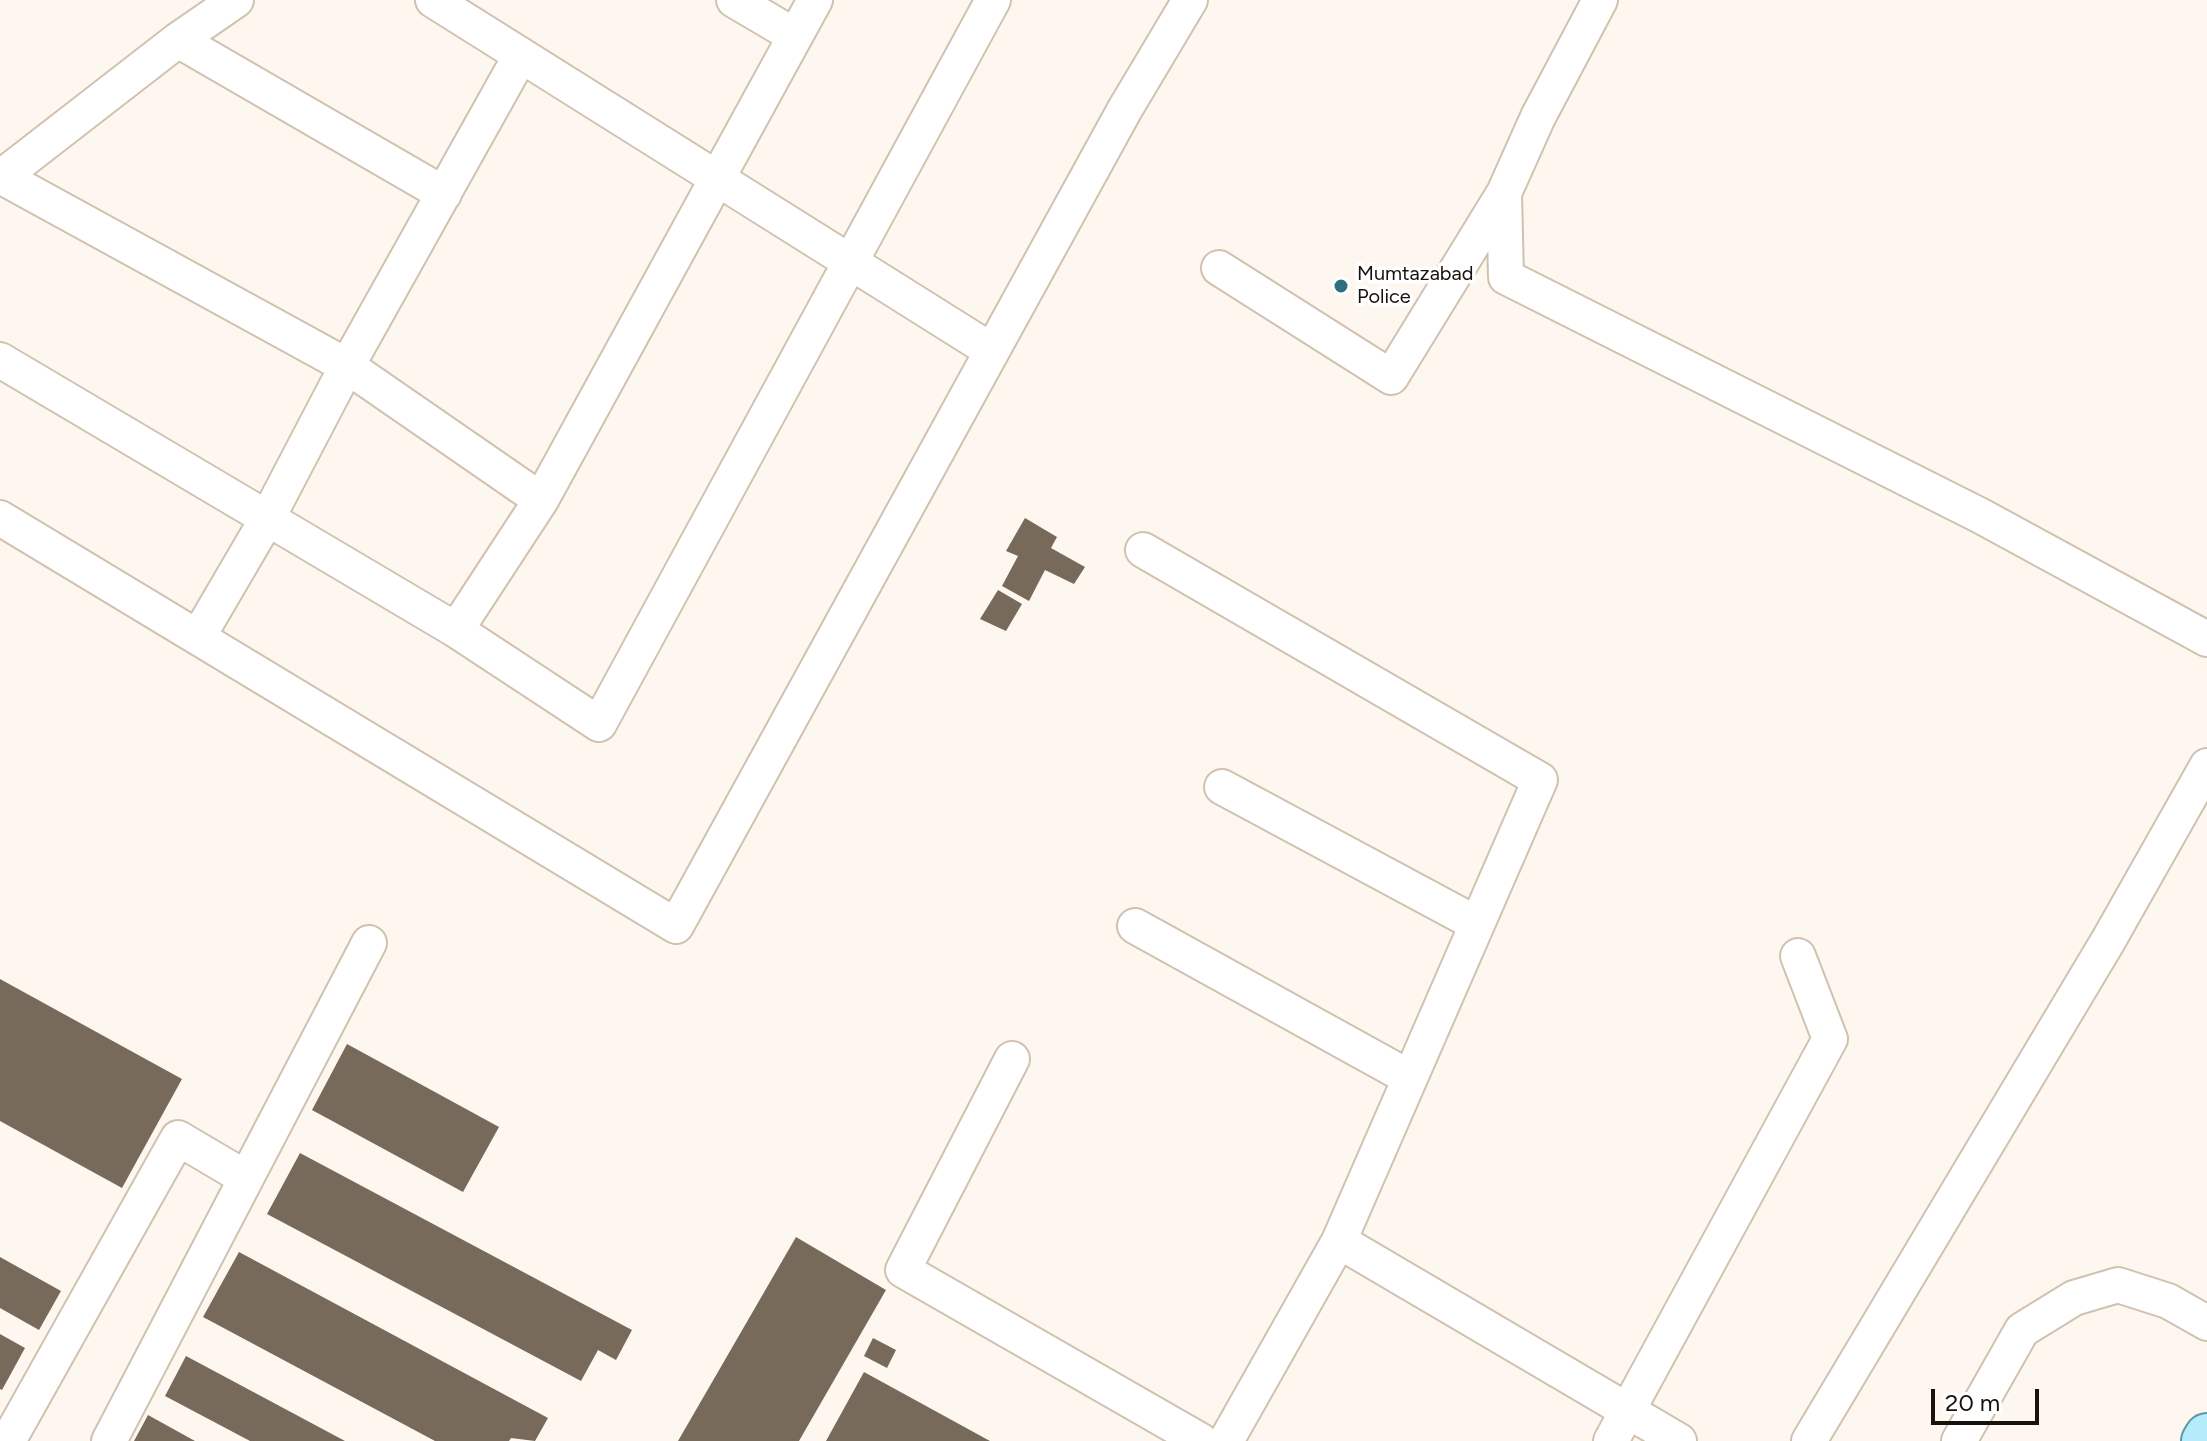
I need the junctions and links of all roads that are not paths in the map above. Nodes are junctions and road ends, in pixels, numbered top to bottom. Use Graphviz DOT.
graph roads {
  1 [pos="236,0"];
  2 [pos="433,0"];
  3 [pos="734,0"];
  4 [pos="815,0"];
  5 [pos="993,0"];
  6 [pos="1190,0"];
  7 [pos="1600,0"];
  8 [pos="795,36"];
  9 [pos="178,40"];
  10 [pos="521,55"];
  11 [pos="1,177"];
  12 [pos="718,179"];
  13 [pos="1504,193"];
  14 [pos="444,194"];
  15 [pos="850,262"];
  16 [pos="1219,268"];
  17 [pos="992,351"];
  18 [pos="0,360"];
  19 [pos="347,366"];
  20 [pos="541,500"];
  21 [pos="0,518"];
  22 [pos="267,519"];
  23 [pos="1143,550"];
  24 [pos="456,630"];
  25 [pos="198,637"];
  26 [pos="2207,639"];
  27 [pos="2207,766"];
  28 [pos="1222,787"];
  29 [pos="1477,924"];
  30 [pos="1135,926"];
  31 [pos="369,943"];
  32 [pos="1798,956"];
  33 [pos="1012,1059"];
  34 [pos="1410,1078"];
  35 [pos="244,1177"];
  36 [pos="1339,1241"];
  37 [pos="2207,1323"];
  38 [pos="1620,1426"];
  39 [pos="8,1441"];
  40 [pos="109,1441"];
  41 [pos="1201,1441"];
  42 [pos="1226,1441"];
  43 [pos="1679,1441"];
  44 [pos="1809,1441"];
  45 [pos="1959,1441"];
  1 -- 9 [label="street"];
  2 -- 10 [label="street"];
  3 -- 8 [label="street"];
  4 -- 8 [label="street"];
  5 -- 15 [label="street"];
  6 -- 17 [label="street"];
  7 -- 13 [label="street"];
  8 -- 12 [label="street"];
  9 -- 11 [label="street"];
  9 -- 14 [label="street"];
  10 -- 12 [label="street"];
  10 -- 14 [label="street"];
  11 -- 19 [label="street"];
  12 -- 15 [label="street"];
  12 -- 20 [label="street"];
  13 -- 16 [label="street"];
  13 -- 26 [label="street"];
  14 -- 19 [label="street"];
  15 -- 17 [label="street"];
  15 -- 24 [label="street"];
  17 -- 25 [label="street"];
  18 -- 22 [label="street"];
  19 -- 20 [label="street"];
  19 -- 22 [label="street"];
  20 -- 24 [label="street"];
  21 -- 25 [label="street"];
  22 -- 24 [label="street"];
  22 -- 25 [label="street"];
  23 -- 29 [label="street"];
  27 -- 44 [label="street"];
  28 -- 29 [label="street"];
  29 -- 34 [label="street"];
  30 -- 34 [label="street"];
  31 -- 35 [label="street"];
  32 -- 38 [label="street"];
  33 -- 41 [label="street"];
  34 -- 36 [label="street"];
  35 -- 39 [label="street"];
  35 -- 40 [label="street"];
  36 -- 38 [label="street"];
  36 -- 42 [label="street"];
  37 -- 45 [label="street"];
  38 -- 43 [label="street"];
}
